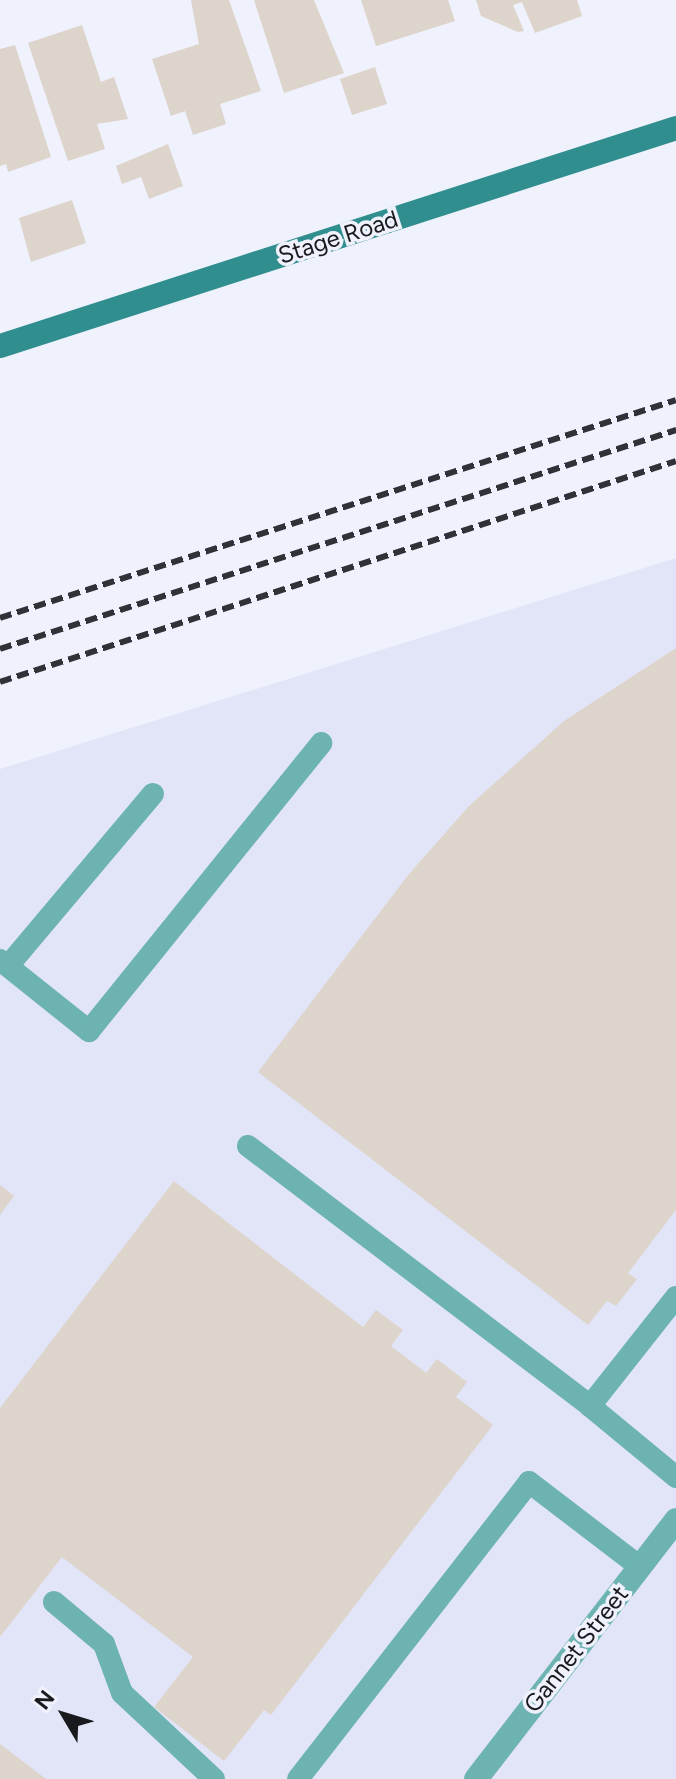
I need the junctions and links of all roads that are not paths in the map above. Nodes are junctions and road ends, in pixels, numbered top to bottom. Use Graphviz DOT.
graph roads {
  1 [pos="676,128"];
  2 [pos="0,346"];
  3 [pos="321,743"];
  4 [pos="153,794"];
  5 [pos="4,963"];
  6 [pos="248,1146"];
  7 [pos="676,1297"];
  8 [pos="590,1406"];
  9 [pos="676,1477"];
  10 [pos="676,1520"];
  11 [pos="640,1567"];
  12 [pos="54,1602"];
  13 [pos="214,1779"];
  14 [pos="298,1779"];
  15 [pos="476,1779"];
  1 -- 2 [label="main road, Stage Road"];
  3 -- 5 [label="lane"];
  4 -- 5 [label="lane"];
  6 -- 8 [label="lane"];
  7 -- 8 [label="lane"];
  8 -- 9 [label="lane"];
  10 -- 11 [label="street, Gannet Street"];
  11 -- 14 [label="lane"];
  11 -- 15 [label="street, Gannet Street"];
  12 -- 13 [label="lane"];
}
